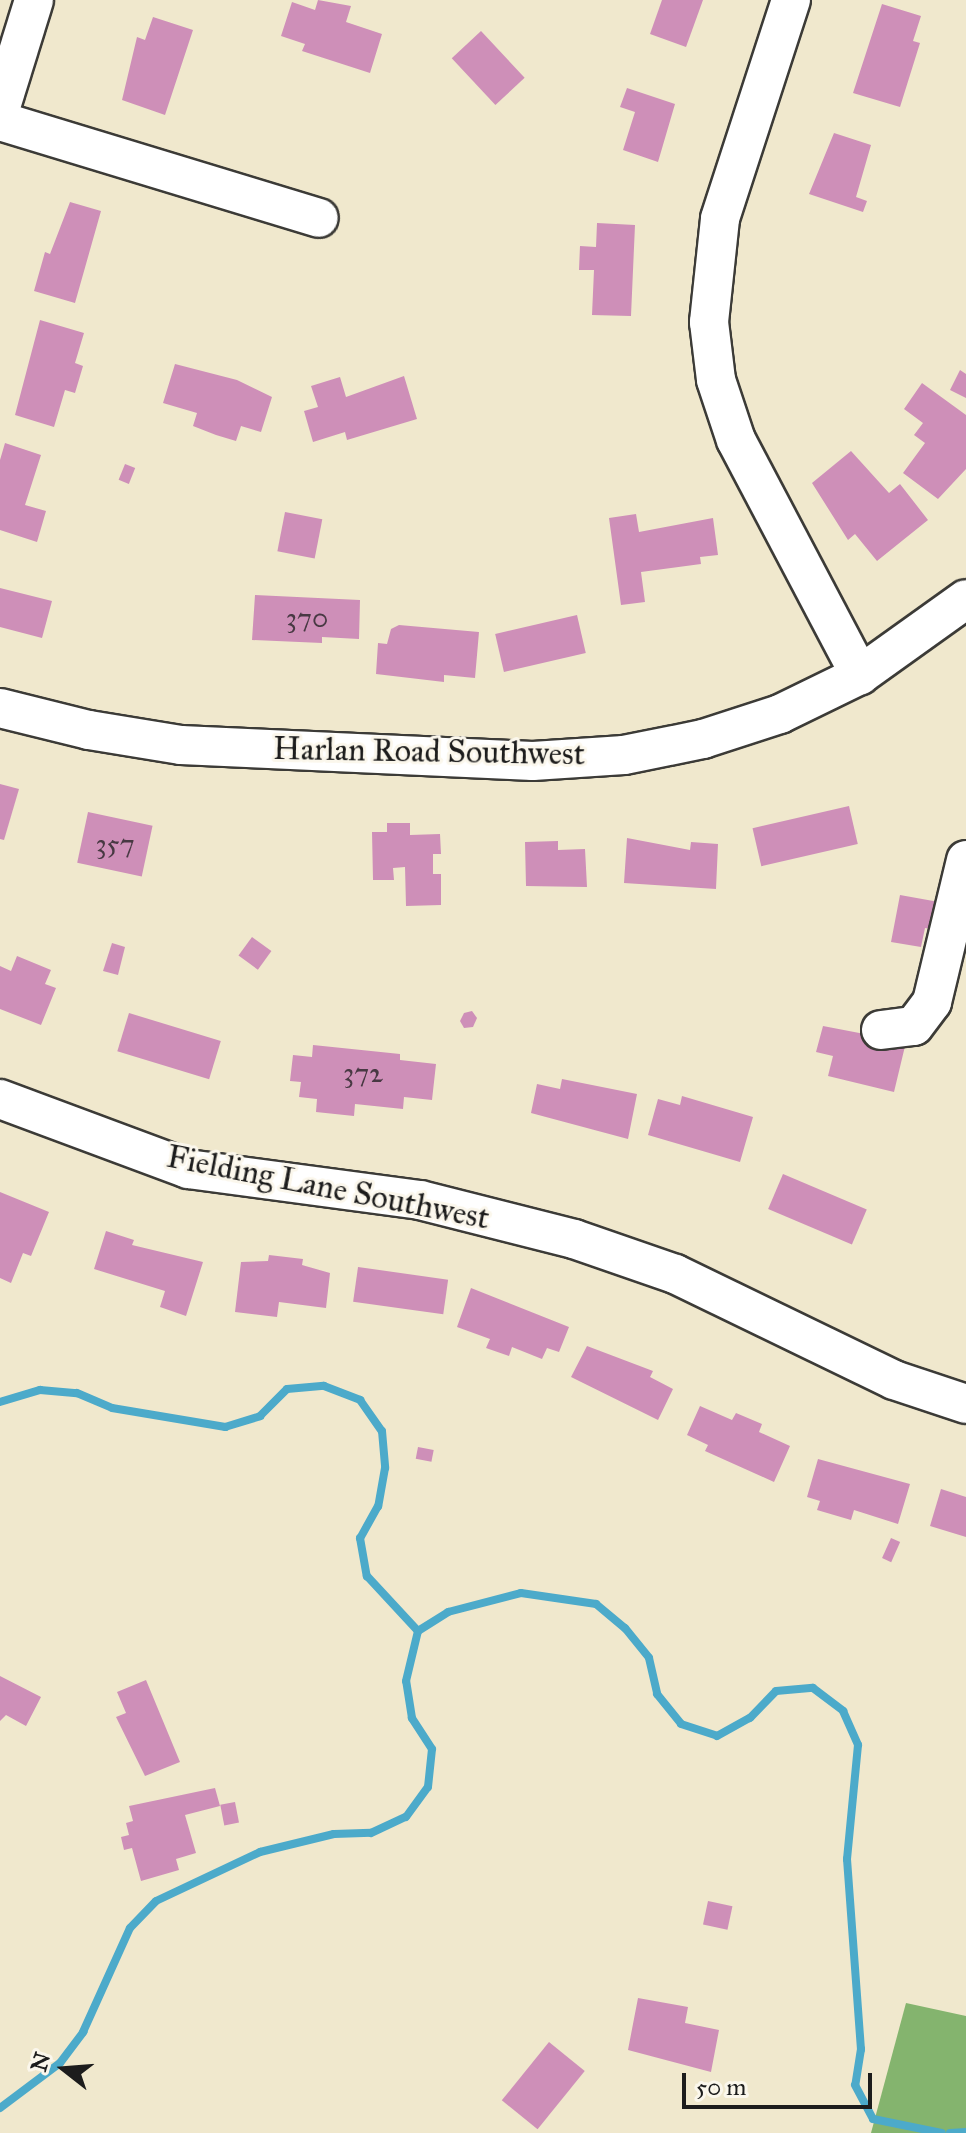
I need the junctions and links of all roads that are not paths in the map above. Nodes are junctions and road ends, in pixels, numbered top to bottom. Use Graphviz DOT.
graph roads {
  1 [pos="34,0"];
  2 [pos="791,0"];
  3 [pos="0,110"];
  4 [pos="0,121"];
  5 [pos="319,218"];
  6 [pos="966,599"];
  7 [pos="860,675"];
  8 [pos="0,708"];
  9 [pos="966,860"];
  10 [pos="881,1030"];
  11 [pos="0,1099"];
  12 [pos="966,1404"];
  1 -- 3 [label="street"];
  2 -- 7 [label="street"];
  4 -- 5 [label="street"];
  6 -- 7 [label="street, Harlan Road Southwest"];
  7 -- 8 [label="street, Harlan Road Southwest"];
  9 -- 10 [label="street"];
  11 -- 12 [label="street, Fielding Lane Southwest"];
}
